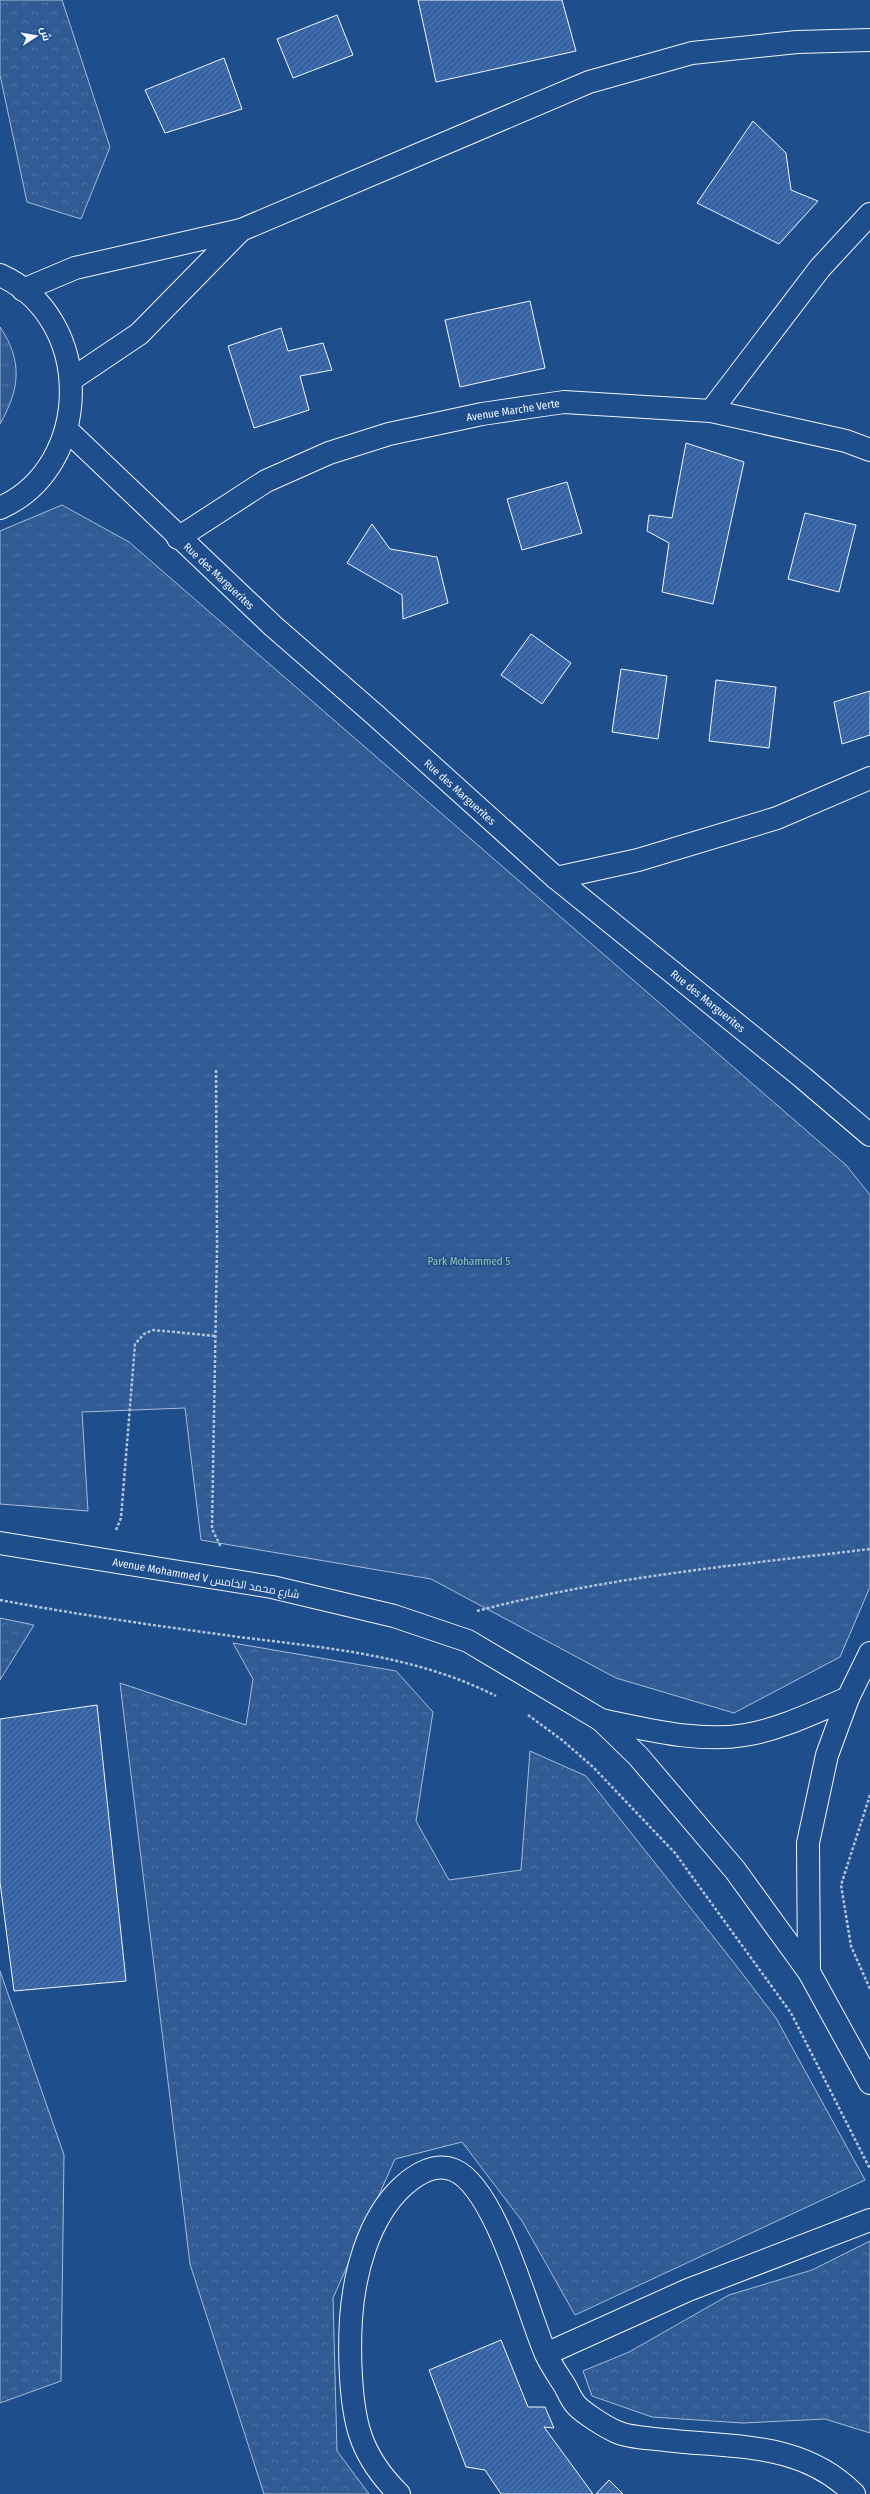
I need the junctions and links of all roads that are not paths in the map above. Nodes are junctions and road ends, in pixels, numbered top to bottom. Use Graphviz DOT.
graph roads {
  1 [pos="870,40"];
  2 [pos="870,214"];
  3 [pos="241,230"];
  4 [pos="1,272"];
  5 [pos="24,290"];
  6 [pos="72,379"];
  7 [pos="711,410"];
  8 [pos="66,430"];
  9 [pos="870,450"];
  10 [pos="0,508"];
  11 [pos="178,538"];
  12 [pos="870,778"];
  13 [pos="556,878"];
  14 [pos="870,1136"];
  15 [pos="0,1544"];
  16 [pos="870,1653"];
  17 [pos="848,1698"];
  18 [pos="601,1720"];
  19 [pos="809,1972"];
  20 [pos="870,2083"];
  21 [pos="870,2220"];
  22 [pos="546,2354"];
  23 [pos="399,2494"];
  24 [pos="854,2494"];
  1 -- 3 [label="street"];
  2 -- 7 [label="street"];
  3 -- 5 [label="street"];
  3 -- 6 [label="street"];
  4 -- 5 [label="street"];
  5 -- 6 [label="street"];
  6 -- 8 [label="street"];
  7 -- 9 [label="street, Avenue Marche Verte"];
  7 -- 11 [label="street, Avenue Marche Verte"];
  8 -- 10 [label="street"];
  8 -- 11 [label="street, Rue des Marguerites"];
  11 -- 13 [label="street, Rue des Marguerites"];
  12 -- 13 [label="street"];
  13 -- 14 [label="street, Rue des Marguerites"];
  15 -- 18 [label="street, Avenue Mohammed V شارع محمد الخامس"];
  16 -- 17 [label="street"];
  17 -- 18 [label="street"];
  17 -- 19 [label="street"];
  18 -- 19 [label="street"];
  19 -- 20 [label="street"];
  21 -- 22 [label="street"];
  22 -- 23 [label="street"];
  22 -- 24 [label="street"];
}
